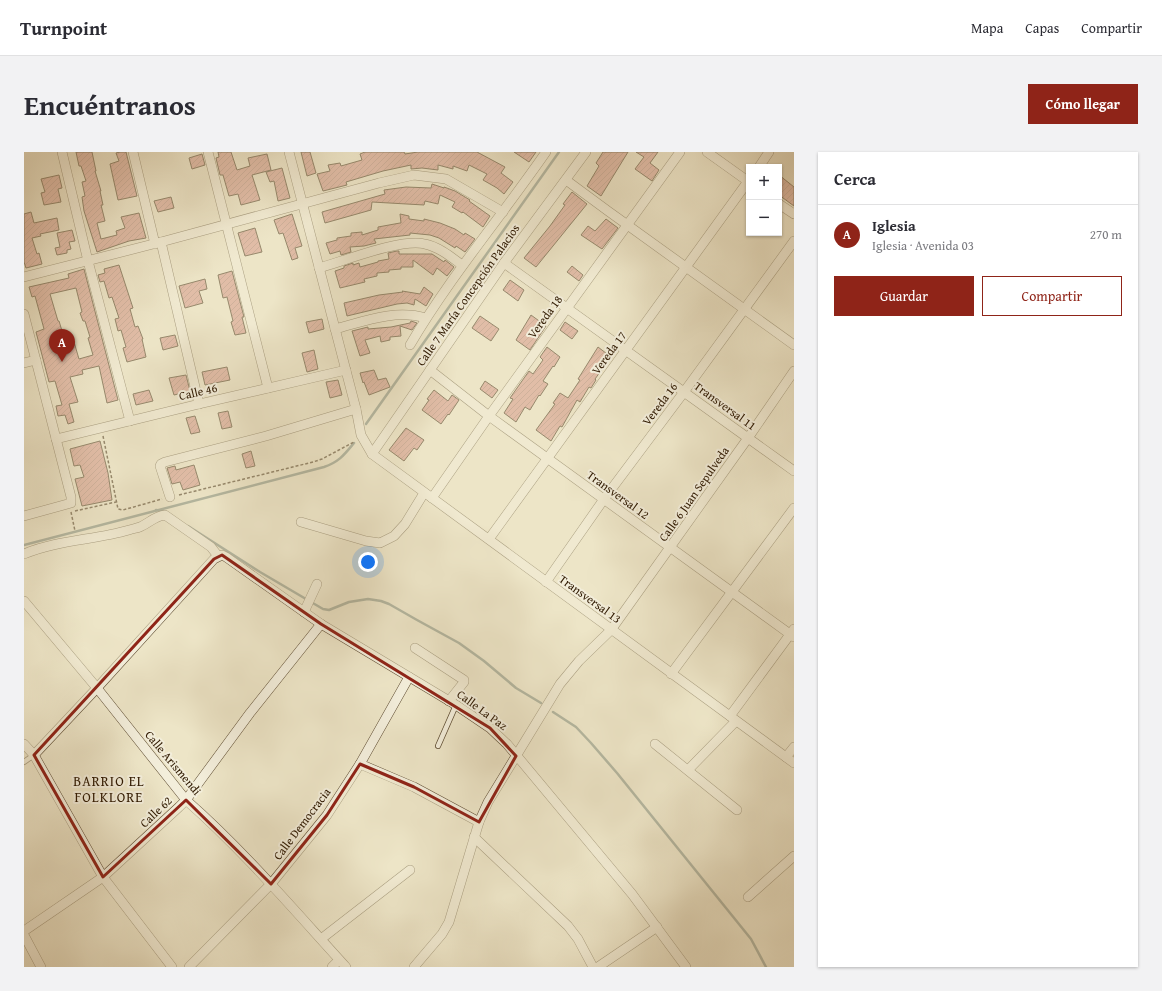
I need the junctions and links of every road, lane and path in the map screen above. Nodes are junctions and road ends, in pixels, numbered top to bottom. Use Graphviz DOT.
graph roads {
  1 [pos="62,152"];
  2 [pos="133,152"];
  3 [pos="208,152"];
  4 [pos="290,152"];
  5 [pos="546,152"];
  6 [pos="586,152"];
  7 [pos="680,152"];
  8 [pos="707,152"];
  9 [pos="769,152"];
  10 [pos="761,164"];
  11 [pos="746,179"];
  12 [pos="566,180"];
  13 [pos="746,185"];
  14 [pos="302,204"];
  15 [pos="782,206"];
  16 [pos="503,212"];
  17 [pos="794,214"];
  18 [pos="226,225"];
  19 [pos="627,225"];
  20 [pos="794,241"];
  21 [pos="158,243"];
  22 [pos="88,261"];
  23 [pos="504,264"];
  24 [pos="462,265"];
  25 [pos="686,267"];
  26 [pos="319,268"];
  27 [pos="24,277"];
  28 [pos="567,308"];
  29 [pos="744,309"];
  30 [pos="24,314"];
  31 [pos="426,318"];
  32 [pos="335,330"];
  33 [pos="410,345"];
  34 [pos="794,345"];
  35 [pos="626,351"];
  36 [pos="36,360"];
  37 [pos="24,363"];
  38 [pos="346,370"];
  39 [pos="430,370"];
  40 [pos="794,371"];
  41 [pos="268,388"];
  42 [pos="684,392"];
  43 [pos="199,404"];
  44 [pos="356,409"];
  45 [pos="488,416"];
  46 [pos="130,421"];
  47 [pos="102,428"];
  48 [pos="748,438"];
  49 [pos="56,439"];
  50 [pos="363,439"];
  51 [pos="372,454"];
  52 [pos="548,459"];
  53 [pos="794,471"];
  54 [pos="428,496"];
  55 [pos="170,497"];
  56 [pos="604,499"];
  57 [pos="71,500"];
  58 [pos="116,502"];
  59 [pos="794,508"];
  60 [pos="71,512"];
  61 [pos="24,516"];
  62 [pos="300,522"];
  63 [pos="76,537"];
  64 [pos="488,540"];
  65 [pos="671,547"];
  66 [pos="24,554"];
  67 [pos="220,556"];
  68 [pos="546,582"];
  69 [pos="317,584"];
  70 [pos="733,592"];
  71 [pos="24,601"];
  72 [pos="306,608"];
  73 [pos="321,624"];
  74 [pos="611,630"];
  75 [pos="793,634"];
  76 [pos="415,648"];
  77 [pos="671,674"];
  78 [pos="409,677"];
  79 [pos="97,688"];
  80 [pos="452,703"];
  81 [pos="733,719"];
  82 [pos="24,744"];
  83 [pos="654,744"];
  84 [pos="438,746"];
  85 [pos="794,747"];
  86 [pos="34,755"];
  87 [pos="516,756"];
  88 [pos="790,760"];
  89 [pos="24,762"];
  90 [pos="360,764"];
  91 [pos="688,770"];
  92 [pos="186,800"];
  93 [pos="737,810"];
  94 [pos="479,822"];
  95 [pos="474,838"];
  96 [pos="794,856"];
  97 [pos="410,870"];
  98 [pos="103,877"];
  99 [pos="271,884"];
  100 [pos="748,897"];
  101 [pos="657,926"];
  102 [pos="24,931"];
  103 [pos="24,935"];
  104 [pos="321,939"];
  105 [pos="339,960"];
  106 [pos="41,967"];
  107 [pos="172,967"];
  108 [pos="189,967"];
  109 [pos="332,967"];
  110 [pos="346,967"];
  111 [pos="414,967"];
  112 [pos="594,967"];
  113 [pos="598,967"];
  114 [pos="686,967"];
  1 -- 22 [label="street"];
  2 -- 21 [label="street"];
  3 -- 18 [label="street"];
  4 -- 14 [label="street"];
  5 -- 16 [label="street"];
  6 -- 12 [label="street, Calle 7 María Concepción Palacios"];
  7 -- 19 [label="street, Vereda 18"];
  8 -- 11 [label="street"];
  9 -- 10 [label="street"];
  12 -- 19 [label="street"];
  12 -- 23 [label="street, Calle 7 María Concepción Palacios"];
  13 -- 25 [label="street, Vereda 17"];
  14 -- 16 [label="street"];
  14 -- 18 [label="street"];
  14 -- 26 [label="street"];
  15 -- 17 [label="street"];
  16 -- 24 [label="street"];
  18 -- 21 [label="street"];
  18 -- 41 [label="street"];
  19 -- 25 [label="street"];
  19 -- 28 [label="street, Vereda 18"];
  20 -- 29 [label="street, Vereda 16"];
  21 -- 22 [label="street"];
  21 -- 43 [label="street"];
  22 -- 27 [label="street"];
  22 -- 46 [label="street"];
  23 -- 28 [label="street, Transversal 11"];
  23 -- 39 [label="street, Calle 7 María Concepción Palacios"];
  24 -- 26 [label="street"];
  24 -- 31 [label="street"];
  25 -- 29 [label="street"];
  25 -- 35 [label="street, Vereda 17"];
  26 -- 32 [label="street"];
  28 -- 35 [label="street, Transversal 11"];
  28 -- 45 [label="street, Vereda 18"];
  29 -- 34 [label="street"];
  29 -- 42 [label="street, Vereda 16"];
  30 -- 36 [label="street"];
  31 -- 32 [label="street"];
  31 -- 33 [label="street"];
  32 -- 38 [label="street"];
  35 -- 42 [label="street, Transversal 11"];
  35 -- 52 [label="street, Vereda 17"];
  36 -- 37 [label="street"];
  36 -- 49 [label="street"];
  38 -- 41 [label="street, Calle 46"];
  38 -- 44 [label="street"];
  39 -- 45 [label="street, Transversal 12"];
  39 -- 51 [label="street, Calle 7 María Concepción Palacios"];
  40 -- 48 [label="street, Calle 6 Juan Sepulveda"];
  41 -- 43 [label="street, Calle 46"];
  42 -- 48 [label="street, Transversal 11"];
  42 -- 56 [label="street, Vereda 16"];
  43 -- 46 [label="street, Calle 46"];
  44 -- 50 [label="street"];
  44 -- 55 [label="street"];
  45 -- 52 [label="street, Transversal 12"];
  45 -- 54 [label="street, Vereda 18"];
  46 -- 47 [label="street, Calle 46"];
  47 -- 49 [label="street, Calle 46"];
  47 -- 58 [label="path"];
  48 -- 53 [label="street, Transversal 11"];
  48 -- 65 [label="street, Calle 6 Juan Sepulveda"];
  49 -- 57 [label="street"];
  50 -- 51 [label="street"];
  50 -- 55 [label="path"];
  51 -- 54 [label="street, Transversal 13"];
  52 -- 56 [label="street, Transversal 12"];
  52 -- 64 [label="street, Vereda 17"];
  54 -- 62 [label="street, Vereda 18"];
  54 -- 64 [label="street, Transversal 13"];
  55 -- 58 [label="path"];
  56 -- 65 [label="street, Transversal 12"];
  56 -- 68 [label="street, Vereda 16"];
  57 -- 60 [label="path"];
  57 -- 61 [label="street"];
  58 -- 60 [label="path"];
  59 -- 70 [label="street"];
  60 -- 63 [label="path"];
  64 -- 68 [label="street, Transversal 13"];
  65 -- 70 [label="street, Transversal 12"];
  65 -- 74 [label="street, Calle 6 Juan Sepulveda"];
  66 -- 67 [label="street, Calle La Paz"];
  67 -- 72 [label="street, Calle La Paz"];
  67 -- 79 [label="street"];
  68 -- 74 [label="street, Transversal 13"];
  69 -- 72 [label="street"];
  70 -- 75 [label="street, Transversal 12"];
  70 -- 77 [label="street"];
  71 -- 79 [label="street, Calle Arismendi"];
  72 -- 73 [label="street, Calle La Paz"];
  73 -- 78 [label="street, Calle La Paz"];
  73 -- 92 [label="street, Calle 62"];
  74 -- 77 [label="street, Transversal 13"];
  74 -- 87 [label="street, Calle 6 Juan Sepulveda"];
  75 -- 81 [label="street"];
  76 -- 80 [label="street"];
  77 -- 81 [label="street, Transversal 13"];
  78 -- 80 [label="street, Calle La Paz"];
  78 -- 90 [label="street, Calle Democracia"];
  79 -- 86 [label="street"];
  79 -- 92 [label="street, Calle Arismendi"];
  80 -- 84 [label="lane"];
  80 -- 87 [label="street, Calle La Paz"];
  81 -- 88 [label="street, Transversal 13"];
  81 -- 91 [label="street"];
  82 -- 86 [label="street"];
  83 -- 91 [label="street"];
  85 -- 88 [label="street"];
  86 -- 89 [label="lane"];
  86 -- 98 [label="street"];
  87 -- 94 [label="street, Calle 6 Juan Sepulveda"];
  87 -- 101 [label="street, Calle La Paz"];
  90 -- 94 [label="street"];
  90 -- 99 [label="street, Calle Democracia"];
  91 -- 93 [label="street"];
  92 -- 98 [label="street, Calle 62"];
  92 -- 99 [label="street, Calle Arismendi"];
  94 -- 95 [label="street, Calle 6 Juan Sepulveda"];
  95 -- 111 [label="street, Calle 6 Juan Sepulveda"];
  95 -- 112 [label="street"];
  96 -- 100 [label="street"];
  97 -- 104 [label="street"];
  98 -- 102 [label="street, Calle 62"];
  98 -- 107 [label="street"];
  99 -- 104 [label="street, Calle Arismendi"];
  99 -- 108 [label="street, Calle Democracia"];
  101 -- 113 [label="street"];
  101 -- 114 [label="street, Calle La Paz"];
  103 -- 106 [label="street"];
  104 -- 105 [label="street, Calle Arismendi"];
  105 -- 109 [label="street"];
  105 -- 110 [label="street, Calle Arismendi"];
}
